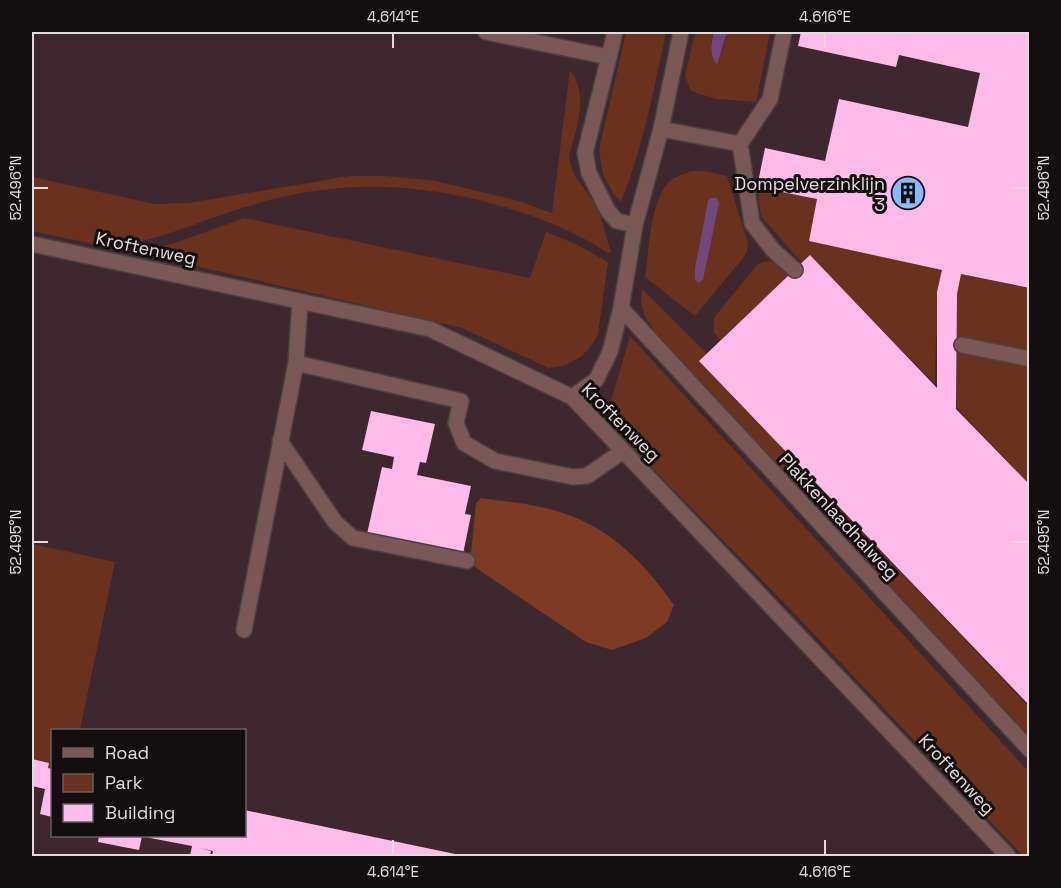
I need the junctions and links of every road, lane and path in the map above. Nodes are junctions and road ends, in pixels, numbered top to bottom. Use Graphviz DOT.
graph roads {
  1 [pos="486,32"];
  2 [pos="615,32"];
  3 [pos="681,32"];
  4 [pos="784,32"];
  5 [pos="609,57"];
  6 [pos="661,129"];
  7 [pos="740,144"];
  8 [pos="635,225"];
  9 [pos="32,244"];
  10 [pos="795,270"];
  11 [pos="300,301"];
  12 [pos="621,308"];
  13 [pos="962,345"];
  14 [pos="1029,359"];
  15 [pos="296,363"];
  16 [pos="572,397"];
  17 [pos="280,441"];
  18 [pos="623,451"];
  19 [pos="467,561"];
  20 [pos="244,630"];
  21 [pos="1029,750"];
  22 [pos="1008,856"];
  1 -- 5 [label="lane"];
  2 -- 5 [label="lane"];
  3 -- 6 [label="lane"];
  4 -- 7 [label="lane"];
  5 -- 8 [label="lane"];
  6 -- 7 [label="lane"];
  6 -- 8 [label="lane"];
  7 -- 10 [label="lane"];
  8 -- 12 [label="lane"];
  9 -- 11 [label="lane, Kroftenweg"];
  11 -- 15 [label="lane"];
  11 -- 16 [label="lane, Kroftenweg"];
  12 -- 16 [label="lane"];
  12 -- 21 [label="lane, Plakkenlaadhalweg"];
  13 -- 14 [label="lane"];
  15 -- 17 [label="lane"];
  15 -- 18 [label="lane"];
  16 -- 18 [label="lane, Kroftenweg"];
  17 -- 19 [label="lane"];
  17 -- 20 [label="lane"];
  18 -- 22 [label="lane, Kroftenweg"];
}
